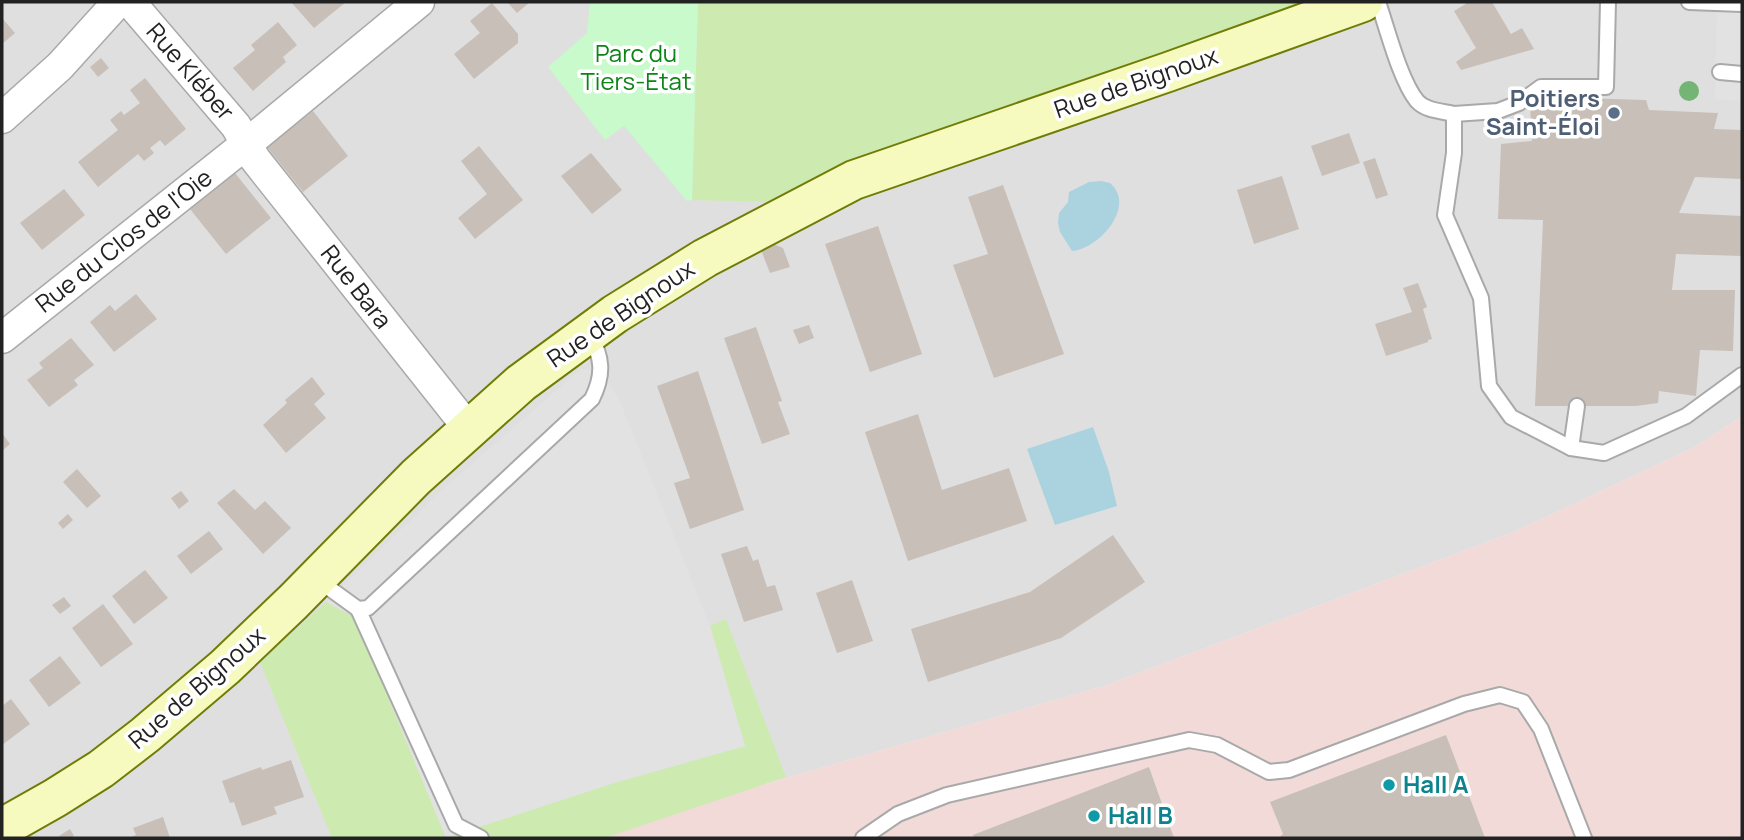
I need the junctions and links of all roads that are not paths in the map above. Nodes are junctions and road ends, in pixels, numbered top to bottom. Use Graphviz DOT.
graph roads {
  1 [pos="118,2"];
  2 [pos="130,2"];
  3 [pos="419,2"];
  4 [pos="1363,2"];
  5 [pos="1378,2"];
  6 [pos="1608,2"];
  7 [pos="1689,2"];
  8 [pos="1742,4"];
  9 [pos="1720,72"];
  10 [pos="1742,74"];
  11 [pos="1454,114"];
  12 [pos="2,118"];
  13 [pos="245,145"];
  14 [pos="588,333"];
  15 [pos="2,338"];
  16 [pos="1742,375"];
  17 [pos="1577,406"];
  18 [pos="468,429"];
  19 [pos="1571,448"];
  20 [pos="316,578"];
  21 [pos="358,608"];
  22 [pos="2,828"];
  23 [pos="481,838"];
  24 [pos="863,838"];
  25 [pos="1584,838"];
  1 -- 12 [label="street"];
  2 -- 13 [label="street, Rue Kléber"];
  3 -- 13 [label="street, Rue du Clos de l'Oie"];
  4 -- 14 [label="street, Rue de Bignoux"];
  5 -- 11 [label="lane"];
  6 -- 11 [label="lane"];
  7 -- 8 [label="lane"];
  9 -- 10 [label="lane"];
  11 -- 19 [label="lane"];
  13 -- 15 [label="street, Rue du Clos de l'Oie"];
  13 -- 18 [label="street, Rue Bara"];
  14 -- 18 [label="street, Rue de Bignoux"];
  14 -- 21 [label="lane"];
  16 -- 19 [label="lane"];
  17 -- 19 [label="lane"];
  18 -- 20 [label="street, Rue de Bignoux"];
  20 -- 21 [label="lane"];
  20 -- 22 [label="street, Rue de Bignoux"];
  21 -- 23 [label="lane"];
  24 -- 25 [label="lane"];
}
